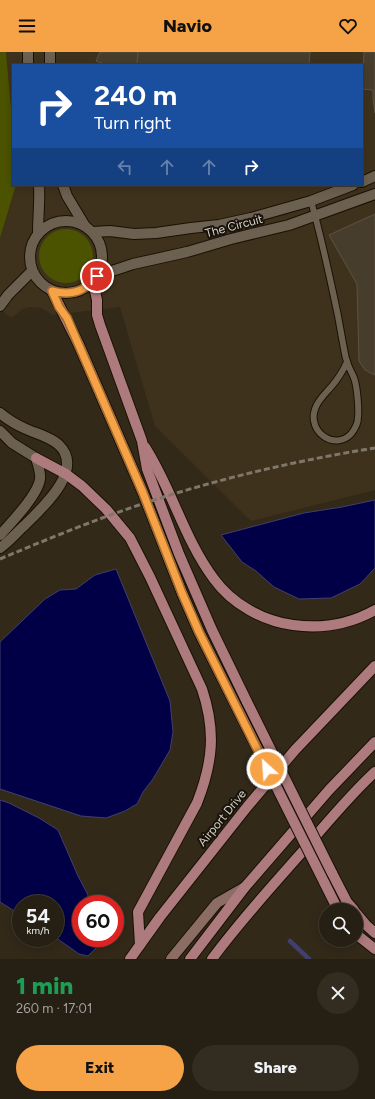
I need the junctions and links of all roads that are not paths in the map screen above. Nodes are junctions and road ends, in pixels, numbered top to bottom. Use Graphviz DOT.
graph roads {
  1 [pos="28,52"];
  2 [pos="50,52"];
  3 [pos="28,64"];
  4 [pos="50,64"];
  5 [pos="375,176"];
  6 [pos="363,182"];
  7 [pos="39,186"];
  8 [pos="63,186"];
  9 [pos="350,186"];
  10 [pos="375,194"];
  11 [pos="311,201"];
  12 [pos="316,216"];
  13 [pos="89,229"];
  14 [pos="38,234"];
  15 [pos="32,271"];
  16 [pos="95,279"];
  17 [pos="52,291"];
  18 [pos="0,306"];
  19 [pos="347,362"];
  20 [pos="0,413"];
  21 [pos="0,431"];
  22 [pos="142,442"];
  23 [pos="36,458"];
  24 [pos="66,474"];
  25 [pos="0,535"];
  26 [pos="0,548"];
  27 [pos="375,610"];
  28 [pos="375,666"];
  29 [pos="375,742"];
  30 [pos="375,772"];
  31 [pos="245,887"];
  32 [pos="334,903"];
  33 [pos="348,903"];
  34 [pos="363,921"];
  35 [pos="375,933"];
  36 [pos="363,940"];
  37 [pos="140,945"];
  38 [pos="375,949"];
  39 [pos="130,959"];
  40 [pos="172,959"];
  41 [pos="190,959"];
  42 [pos="212,959"];
  1 -- 3 [label="street"];
  2 -- 4 [label="street"];
  5 -- 6 [label="street"];
  7 -- 14 [label="street"];
  8 -- 13 [label="street"];
  9 -- 11 [label="street, The Circuit"];
  10 -- 12 [label="street, The Circuit"];
  11 -- 12 [label="lane"];
  11 -- 13 [label="street, The Circuit"];
  12 -- 16 [label="street, The Circuit"];
  12 -- 19 [label="lane"];
  13 -- 14 [label="street"];
  13 -- 16 [label="street"];
  14 -- 15 [label="street"];
  15 -- 17 [label="street"];
  15 -- 18 [label="street"];
  16 -- 17 [label="street"];
  16 -- 22 [label="main road"];
  17 -- 32 [label="main road, bridge"];
  19 -- 19 [label="lane"];
  20 -- 24 [label="street"];
  21 -- 23 [label="street"];
  22 -- 27 [label="main road"];
  22 -- 33 [label="main road, bridge"];
  23 -- 24 [label="main road"];
  23 -- 25 [label="street"];
  24 -- 26 [label="street"];
  24 -- 37 [label="main road"];
  28 -- 37 [label="main road, Airport Drive"];
  29 -- 31 [label="main road"];
  30 -- 42 [label="main road"];
  31 -- 40 [label="main road"];
  31 -- 41 [label="main road"];
  34 -- 35 [label="main road"];
  36 -- 38 [label="main road"];
  37 -- 39 [label="main road, Airport Drive"];
}
